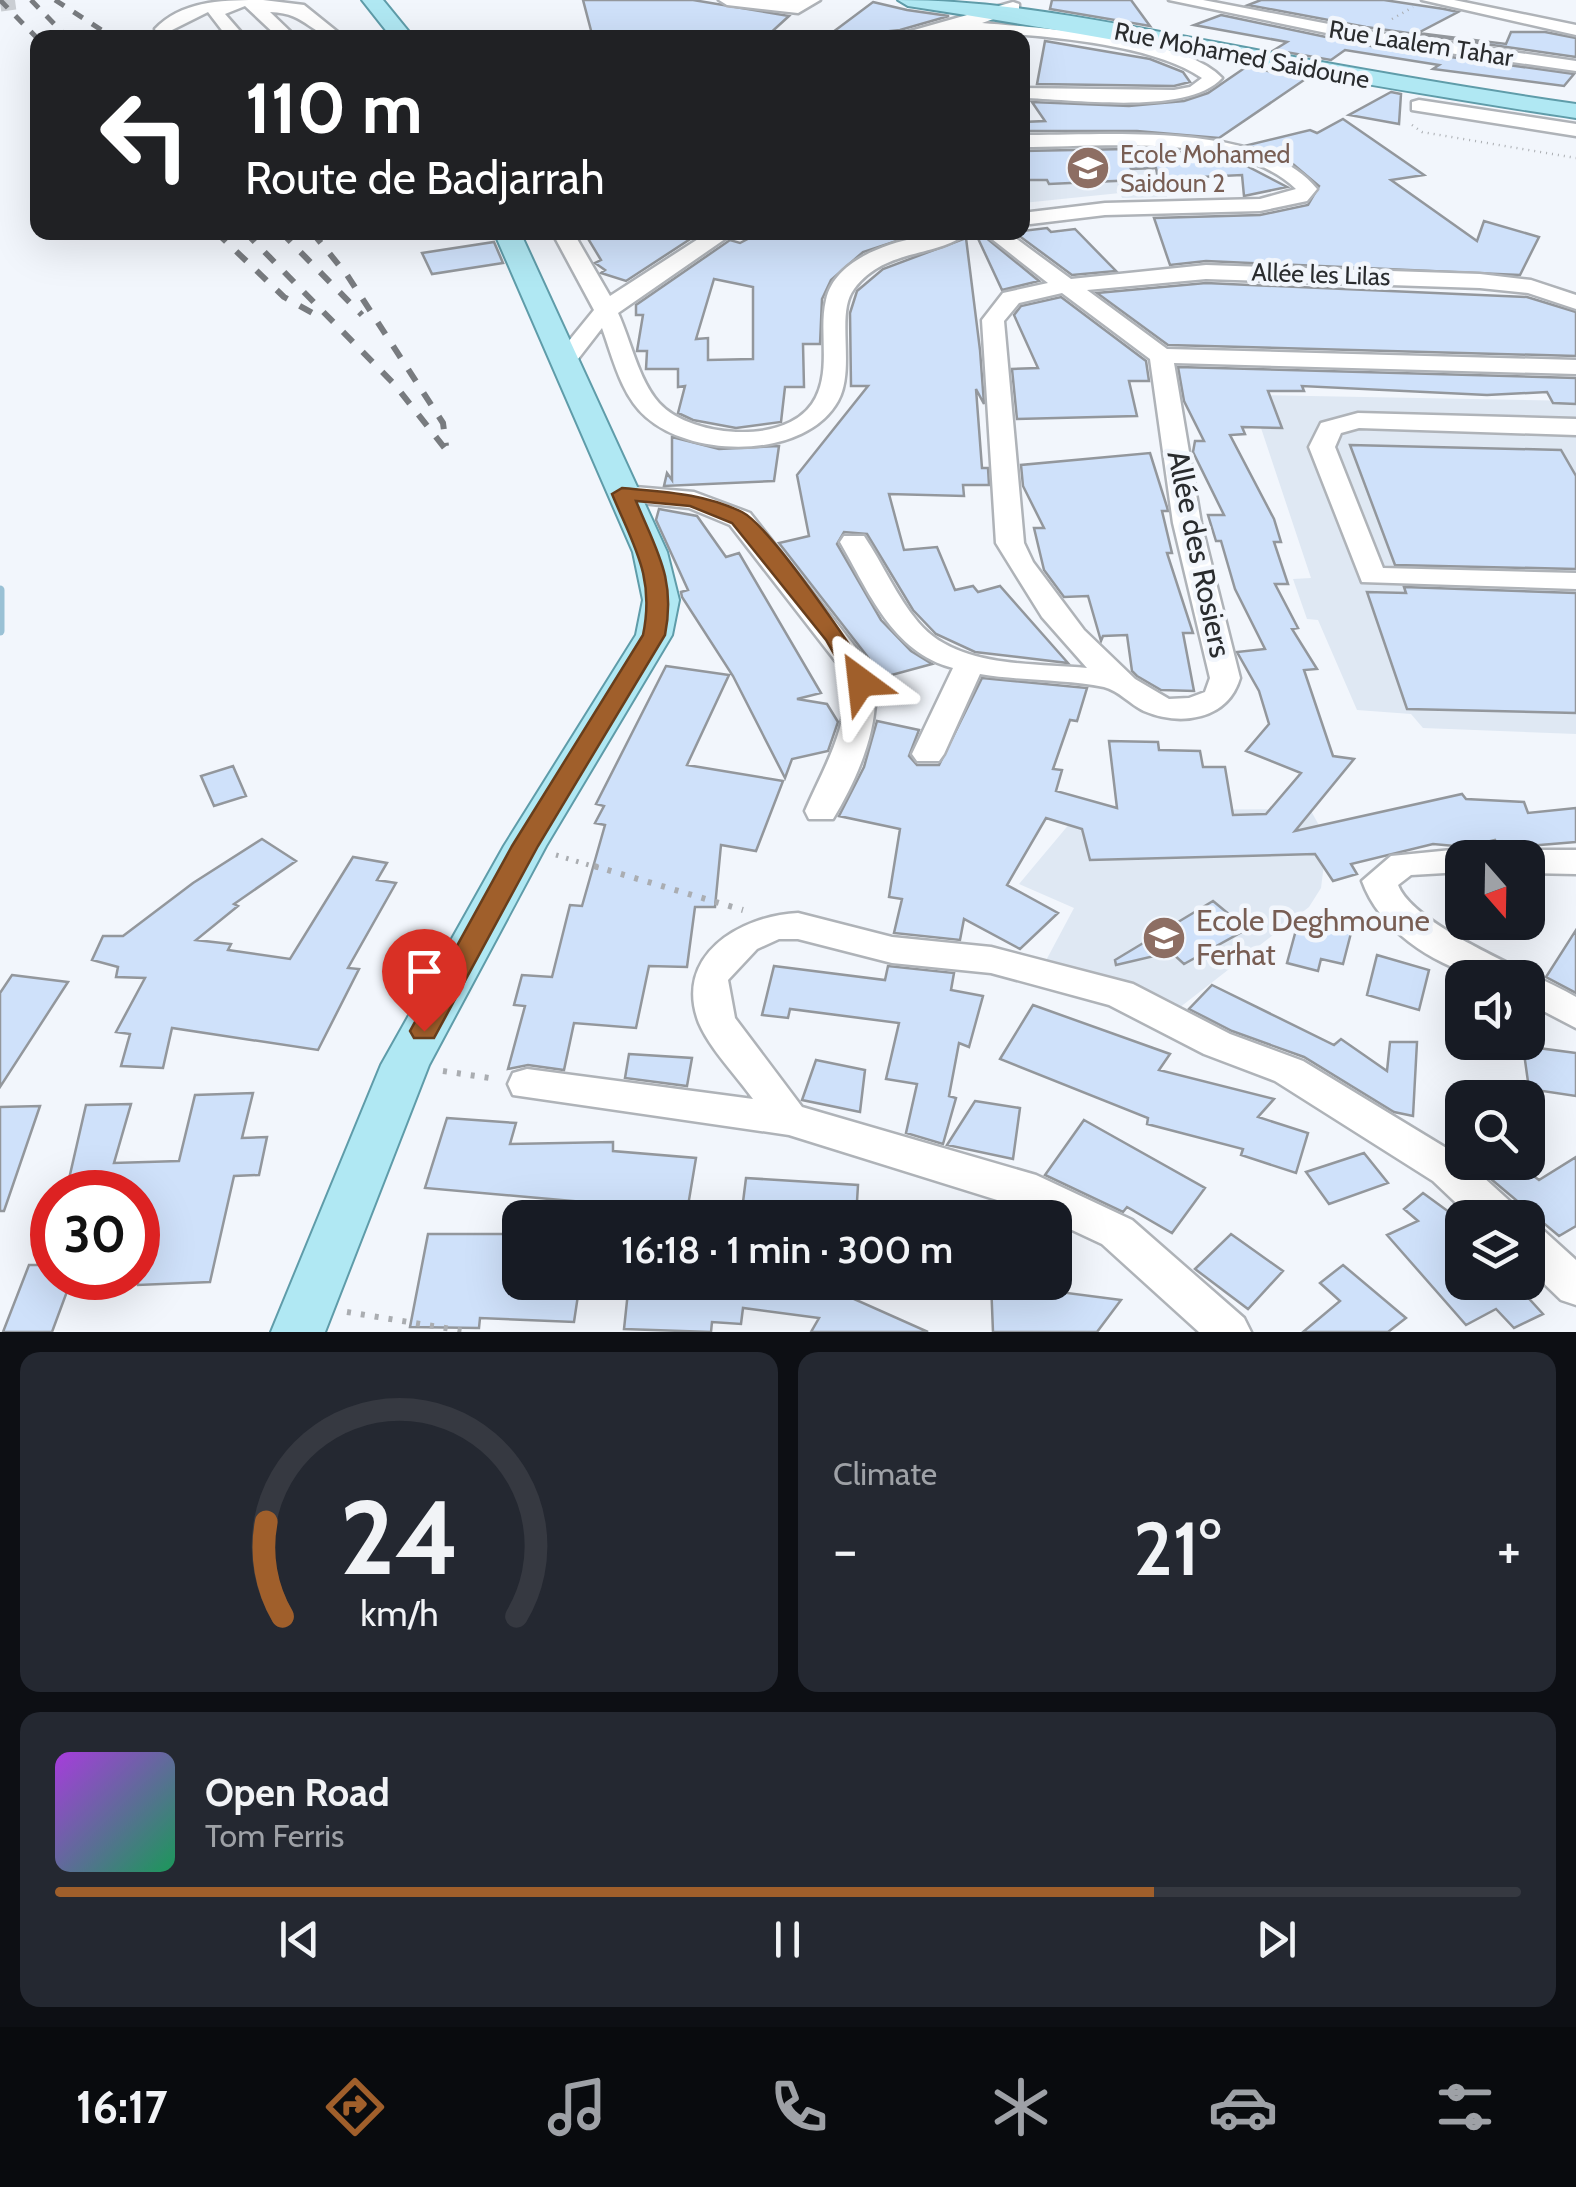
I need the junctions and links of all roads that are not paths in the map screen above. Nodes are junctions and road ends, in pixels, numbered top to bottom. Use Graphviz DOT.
graph roads {
  1 [pos="372,0"];
  2 [pos="727,0"];
  3 [pos="812,0"];
  4 [pos="908,0"];
  5 [pos="963,0"];
  6 [pos="1178,0"];
  7 [pos="1220,0"];
  8 [pos="1430,0"];
  9 [pos="248,2"];
  10 [pos="1008,10"];
  11 [pos="1266,15"];
  12 [pos="957,26"];
  13 [pos="164,30"];
  14 [pos="230,30"];
  15 [pos="280,30"];
  16 [pos="327,30"];
  17 [pos="397,30"];
  18 [pos="936,30"];
  19 [pos="987,30"];
  20 [pos="1576,30"];
  21 [pos="1030,36"];
  22 [pos="1576,66"];
  23 [pos="1030,94"];
  24 [pos="1576,101"];
  25 [pos="1419,106"];
  26 [pos="1576,111"];
  27 [pos="1576,130"];
  28 [pos="1030,141"];
  29 [pos="1030,218"];
  30 [pos="510,240"];
  31 [pos="567,240"];
  32 [pos="713,240"];
  33 [pos="933,240"];
  34 [pos="1004,240"];
  35 [pos="1064,286"];
  36 [pos="1576,302"];
  37 [pos="606,309"];
  38 [pos="1161,356"];
  39 [pos="563,363"];
  40 [pos="1576,368"];
  41 [pos="1572,434"];
  42 [pos="622,494"];
  43 [pos="854,542"];
  44 [pos="1576,581"];
  45 [pos="970,664"];
  46 [pos="1121,680"];
  47 [pos="928,754"];
  48 [pos="821,811"];
  49 [pos="1445,862"];
  50 [pos="1545,862"];
  51 [pos="1576,862"];
  52 [pos="1480,960"];
  53 [pos="1545,996"];
  54 [pos="1576,1014"];
  55 [pos="526,1084"];
  56 [pos="789,1119"];
  57 [pos="1481,1200"];
  58 [pos="1545,1258"];
  59 [pos="1576,1287"];
  60 [pos="304,1319"];
  61 [pos="1229,1332"];
  1 -- 17 [label="main road"];
  2 -- 3 [label="street"];
  4 -- 10 [label="main road, Rue Mohamed Saidoune"];
  5 -- 10 [label="main road, Rue Mohamed Saidoune"];
  6 -- 11 [label="street"];
  7 -- 11 [label="street"];
  8 -- 20 [label="street"];
  9 -- 13 [label="street"];
  9 -- 14 [label="street"];
  9 -- 15 [label="street"];
  9 -- 16 [label="street"];
  10 -- 12 [label="street"];
  10 -- 24 [label="main road, Rue Mohamed Saidoune"];
  10 -- 26 [label="main road, Rue Mohamed Saidoune"];
  11 -- 22 [label="street, Rue Laalem Tahar"];
  12 -- 18 [label="street"];
  12 -- 19 [label="street"];
  21 -- 23 [label="street"];
  25 -- 27 [label="street"];
  28 -- 29 [label="street"];
  30 -- 39 [label="main road"];
  31 -- 37 [label="street"];
  32 -- 37 [label="street"];
  33 -- 37 [label="street"];
  34 -- 35 [label="street"];
  35 -- 36 [label="street, Allée les Lilas"];
  35 -- 38 [label="street"];
  35 -- 46 [label="street, Allée des Rosiers"];
  37 -- 39 [label="street"];
  38 -- 40 [label="street"];
  38 -- 46 [label="street, Allée des Rosiers"];
  39 -- 42 [label="main road"];
  41 -- 44 [label="street"];
  42 -- 48 [label="street"];
  42 -- 60 [label="main road"];
  43 -- 45 [label="street"];
  45 -- 46 [label="street"];
  45 -- 47 [label="street"];
  49 -- 52 [label="street"];
  50 -- 51 [label="street"];
  53 -- 54 [label="street"];
  55 -- 56 [label="street"];
  56 -- 57 [label="street"];
  56 -- 61 [label="street"];
  58 -- 59 [label="street"];
}
